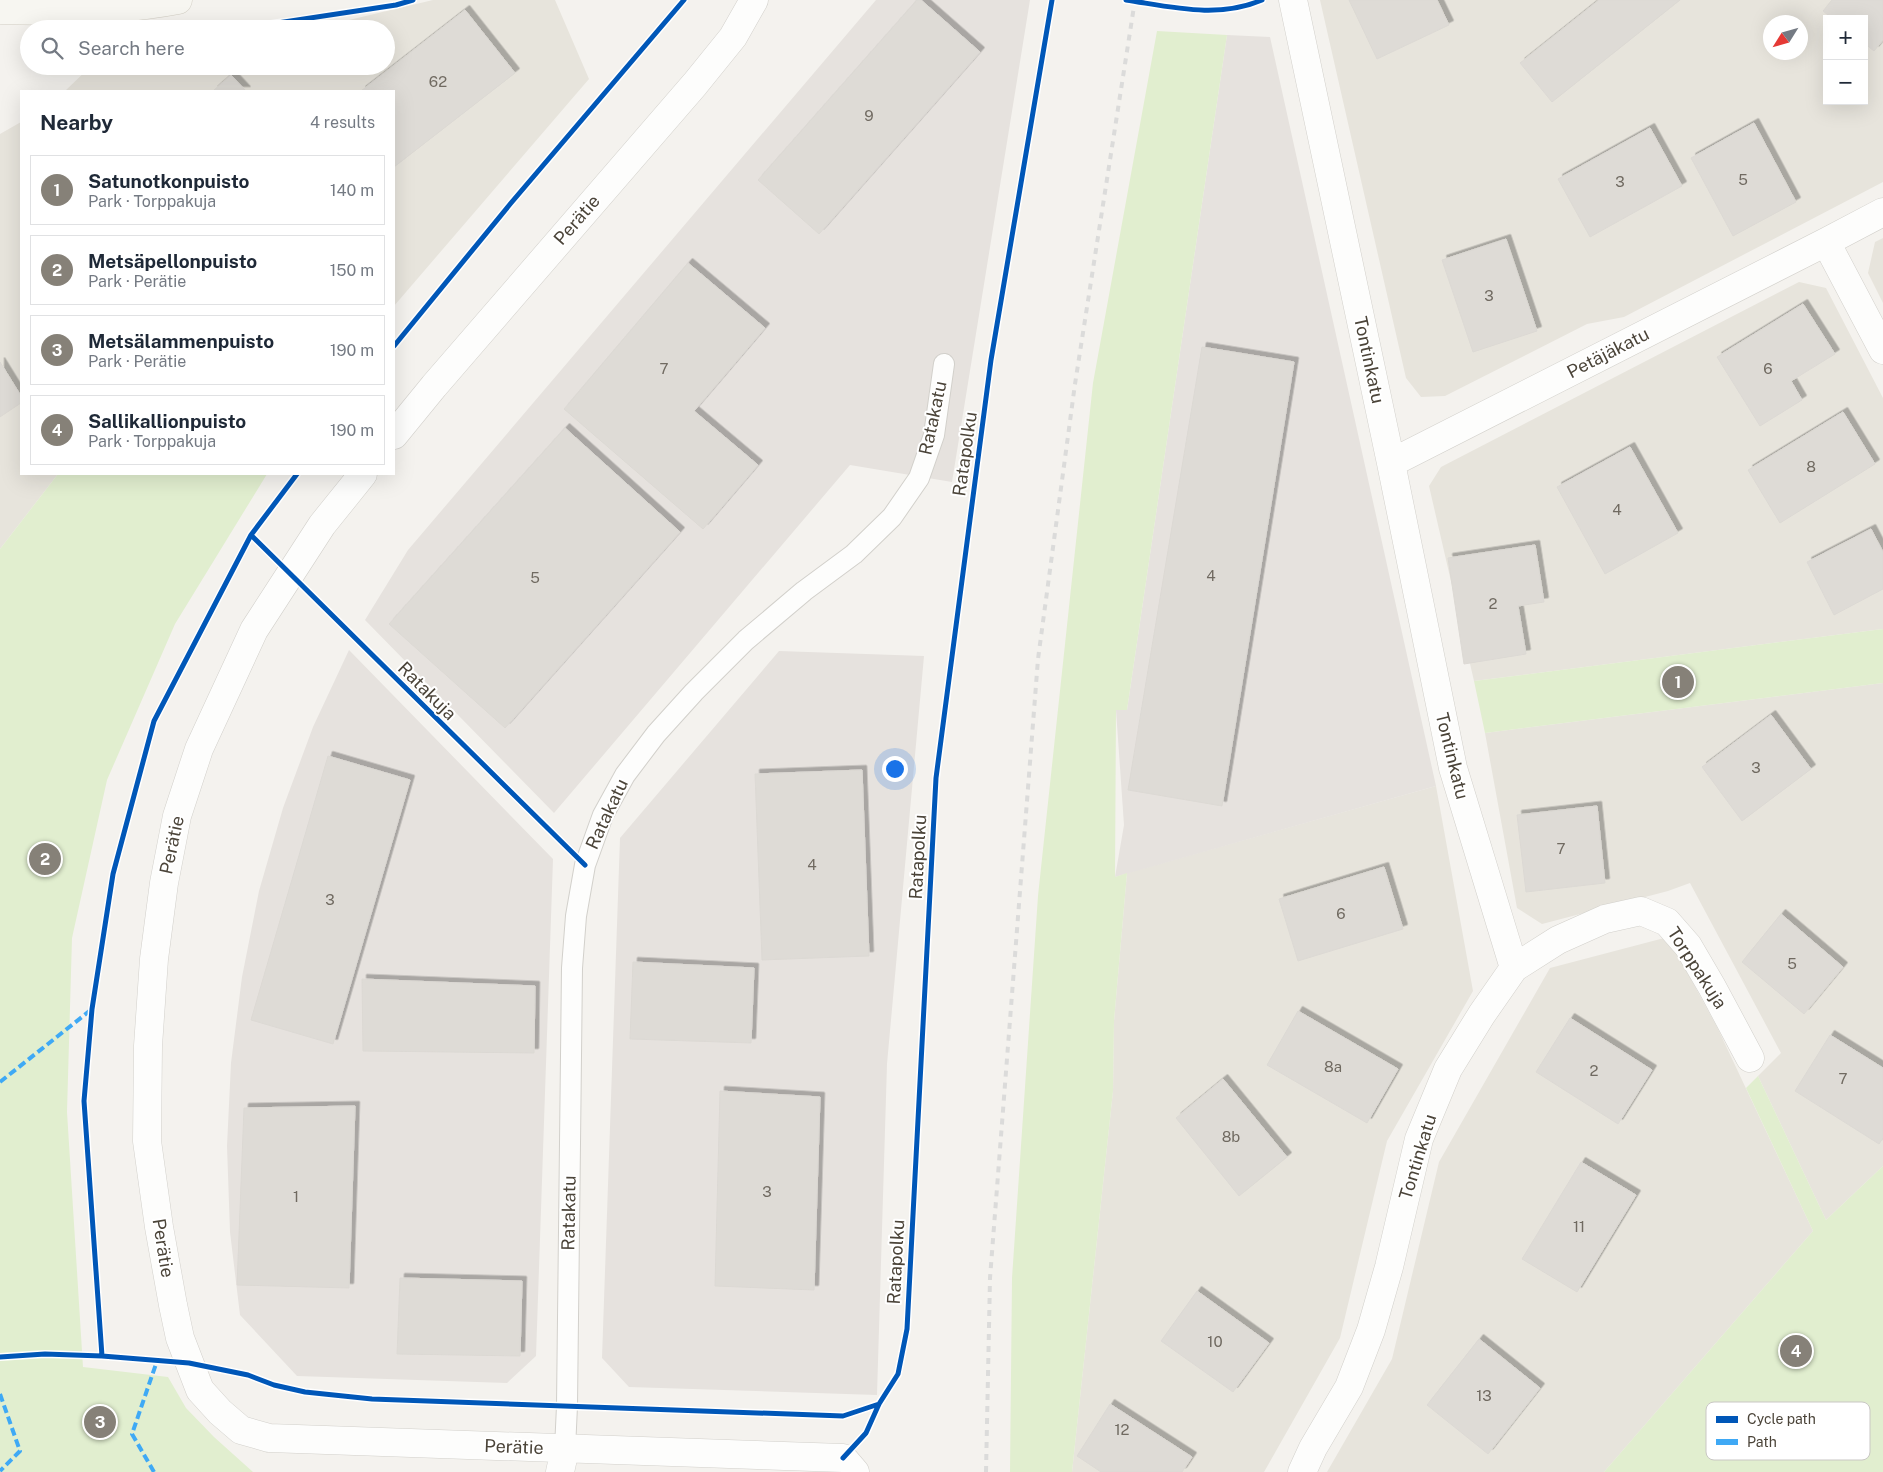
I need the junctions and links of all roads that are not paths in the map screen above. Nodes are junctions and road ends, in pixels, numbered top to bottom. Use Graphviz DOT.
graph roads {
  1 [pos="178,0"];
  2 [pos="754,0"];
  3 [pos="1293,0"];
  4 [pos="0,10"];
  5 [pos="1883,212"];
  6 [pos="1826,242"];
  7 [pos="1883,350"];
  8 [pos="944,364"];
  9 [pos="395,434"];
  10 [pos="1391,463"];
  11 [pos="362,475"];
  12 [pos="1514,968"];
  13 [pos="1750,1058"];
  14 [pos="562,1460"];
  15 [pos="855,1472"];
  16 [pos="1302,1472"];
  1 -- 4 [label="street"];
  2 -- 9 [label="street, Perätie"];
  3 -- 10 [label="street, Tontinkatu"];
  5 -- 6 [label="street, Petäjäkatu"];
  6 -- 7 [label="street"];
  6 -- 10 [label="street, Petäjäkatu"];
  8 -- 14 [label="lane, Ratakatu"];
  10 -- 12 [label="street, Tontinkatu"];
  11 -- 14 [label="street, Perätie"];
  12 -- 13 [label="street, Torppakuja"];
  12 -- 16 [label="street, Tontinkatu"];
  14 -- 15 [label="street, Perätie"];
}
